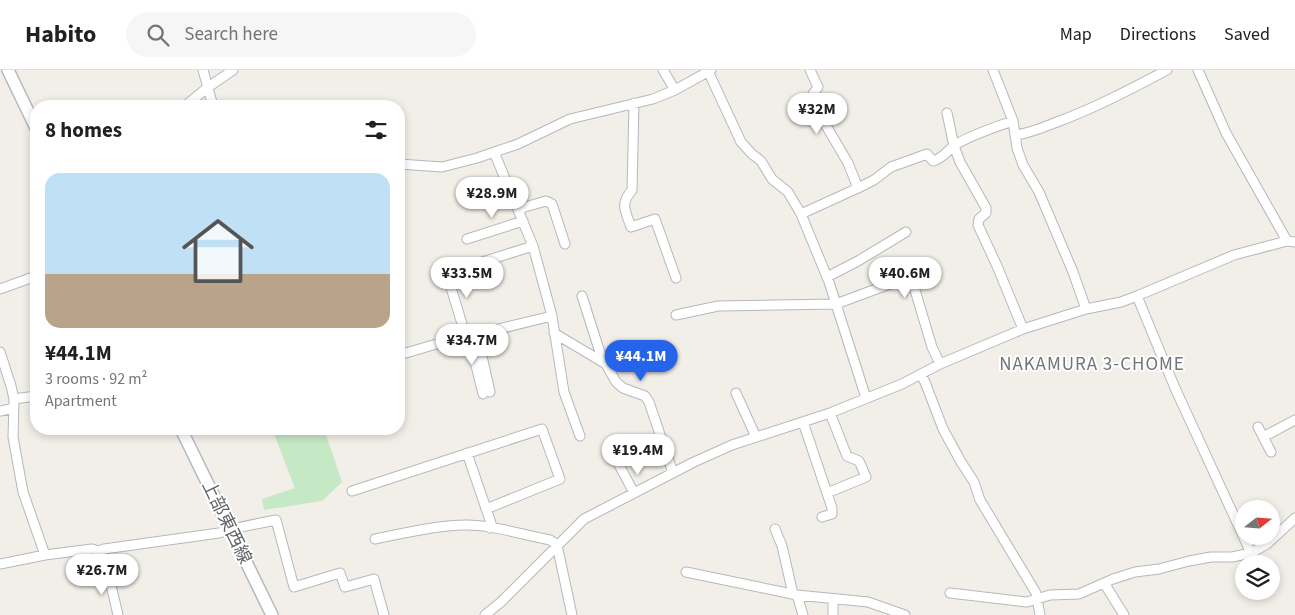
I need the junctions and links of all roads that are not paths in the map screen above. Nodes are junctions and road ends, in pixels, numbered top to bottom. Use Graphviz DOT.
graph roads {
  1 [pos="8,70"];
  2 [pos="203,70"];
  3 [pos="233,70"];
  4 [pos="663,70"];
  5 [pos="810,70"];
  6 [pos="993,70"];
  7 [pos="1167,70"];
  8 [pos="1198,70"];
  9 [pos="710,71"];
  10 [pos="207,88"];
  11 [pos="675,90"];
  12 [pos="192,100"];
  13 [pos="211,100"];
  14 [pos="634,103"];
  15 [pos="947,113"];
  16 [pos="30,116"];
  17 [pos="1013,121"];
  18 [pos="1016,135"];
  19 [pos="954,146"];
  20 [pos="494,152"];
  21 [pos="405,165"];
  22 [pos="858,188"];
  23 [pos="518,210"];
  24 [pos="801,214"];
  25 [pos="523,221"];
  26 [pos="906,232"];
  27 [pos="467,239"];
  28 [pos="1292,243"];
  29 [pos="565,244"];
  30 [pos="533,246"];
  31 [pos="479,264"];
  32 [pos="445,268"];
  33 [pos="827,277"];
  34 [pos="30,278"];
  35 [pos="676,278"];
  36 [pos="0,289"];
  37 [pos="582,296"];
  38 [pos="1137,296"];
  39 [pos="836,304"];
  40 [pos="1086,309"];
  41 [pos="676,315"];
  42 [pos="552,316"];
  43 [pos="1023,329"];
  44 [pos="554,333"];
  45 [pos="471,336"];
  46 [pos="0,352"];
  47 [pos="405,353"];
  48 [pos="613,359"];
  49 [pos="603,362"];
  50 [pos="940,364"];
  51 [pos="921,374"];
  52 [pos="486,393"];
  53 [pos="736,393"];
  54 [pos="30,398"];
  55 [pos="866,398"];
  56 [pos="14,403"];
  57 [pos="0,411"];
  58 [pos="830,413"];
  59 [pos="1295,420"];
  60 [pos="803,422"];
  61 [pos="1258,427"];
  62 [pos="184,435"];
  63 [pos="580,436"];
  64 [pos="1263,436"];
  65 [pos="756,437"];
  66 [pos="1271,452"];
  67 [pos="467,453"];
  68 [pos="624,458"];
  69 [pos="673,474"];
  70 [pos="352,491"];
  71 [pos="634,493"];
  72 [pos="827,493"];
  73 [pos="486,509"];
  74 [pos="822,517"];
  75 [pos="1295,518"];
  76 [pos="490,528"];
  77 [pos="231,529"];
  78 [pos="774,529"];
  79 [pos="375,539"];
  80 [pos="557,545"];
  81 [pos="99,551"];
  82 [pos="1251,553"];
  83 [pos="45,555"];
  84 [pos="0,564"];
  85 [pos="686,572"];
  86 [pos="1104,583"];
  87 [pos="950,593"];
  88 [pos="795,595"];
  89 [pos="1037,599"];
  90 [pos="833,600"];
  91 [pos="118,615"];
  92 [pos="272,615"];
  93 [pos="384,615"];
  94 [pos="485,615"];
  95 [pos="572,615"];
  96 [pos="803,615"];
  97 [pos="833,615"];
  98 [pos="905,615"];
  99 [pos="1040,615"];
  100 [pos="1124,615"];
  1 -- 16 [label="street"];
  2 -- 10 [label="street"];
  3 -- 10 [label="street"];
  4 -- 11 [label="street"];
  5 -- 22 [label="street"];
  6 -- 17 [label="street"];
  7 -- 18 [label="street"];
  8 -- 28 [label="street"];
  9 -- 11 [label="street"];
  9 -- 24 [label="street"];
  10 -- 12 [label="street"];
  10 -- 13 [label="street"];
  11 -- 14 [label="street"];
  14 -- 20 [label="street"];
  14 -- 35 [label="street"];
  15 -- 19 [label="street"];
  17 -- 18 [label="street"];
  17 -- 19 [label="street"];
  18 -- 40 [label="street"];
  19 -- 22 [label="street"];
  19 -- 43 [label="street"];
  20 -- 21 [label="street"];
  20 -- 23 [label="street"];
  22 -- 24 [label="street"];
  23 -- 25 [label="street"];
  23 -- 29 [label="street"];
  24 -- 33 [label="street"];
  25 -- 27 [label="street"];
  25 -- 30 [label="street"];
  26 -- 33 [label="street"];
  28 -- 38 [label="street"];
  30 -- 31 [label="street"];
  30 -- 42 [label="street"];
  32 -- 45 [label="street"];
  33 -- 39 [label="street"];
  34 -- 36 [label="street"];
  37 -- 49 [label="street"];
  38 -- 40 [label="street"];
  38 -- 82 [label="street"];
  39 -- 41 [label="street"];
  39 -- 50 [label="street"];
  39 -- 55 [label="street"];
  40 -- 43 [label="street"];
  42 -- 44 [label="street"];
  42 -- 45 [label="street"];
  43 -- 50 [label="street"];
  44 -- 49 [label="street"];
  44 -- 63 [label="street"];
  45 -- 47 [label="street"];
  45 -- 52 [label="street"];
  46 -- 56 [label="street"];
  48 -- 49 [label="street"];
  49 -- 69 [label="street"];
  50 -- 51 [label="street"];
  51 -- 55 [label="street"];
  51 -- 89 [label="street"];
  53 -- 65 [label="street"];
  54 -- 56 [label="street"];
  55 -- 58 [label="street"];
  56 -- 57 [label="street"];
  56 -- 83 [label="street"];
  58 -- 60 [label="street"];
  58 -- 72 [label="street"];
  59 -- 64 [label="street"];
  60 -- 65 [label="street"];
  60 -- 72 [label="street"];
  61 -- 64 [label="street"];
  62 -- 77 [label="street, 上部東西線"];
  64 -- 66 [label="street"];
  65 -- 69 [label="street"];
  67 -- 70 [label="street"];
  67 -- 73 [label="street"];
  67 -- 73 [label="street"];
  68 -- 71 [label="street"];
  69 -- 71 [label="street"];
  71 -- 80 [label="street"];
  72 -- 74 [label="street"];
  73 -- 76 [label="street"];
  75 -- 82 [label="street"];
  76 -- 79 [label="street"];
  76 -- 80 [label="street"];
  77 -- 81 [label="street"];
  77 -- 92 [label="street, 上部東西線"];
  77 -- 93 [label="street"];
  78 -- 88 [label="street"];
  80 -- 94 [label="street"];
  80 -- 95 [label="street"];
  81 -- 83 [label="street"];
  81 -- 91 [label="street"];
  82 -- 86 [label="street"];
  83 -- 84 [label="street"];
  85 -- 88 [label="street"];
  86 -- 89 [label="street"];
  86 -- 100 [label="street"];
  87 -- 89 [label="street"];
  88 -- 90 [label="street"];
  88 -- 96 [label="street"];
  89 -- 99 [label="street"];
  90 -- 97 [label="street"];
  90 -- 98 [label="street"];
}
